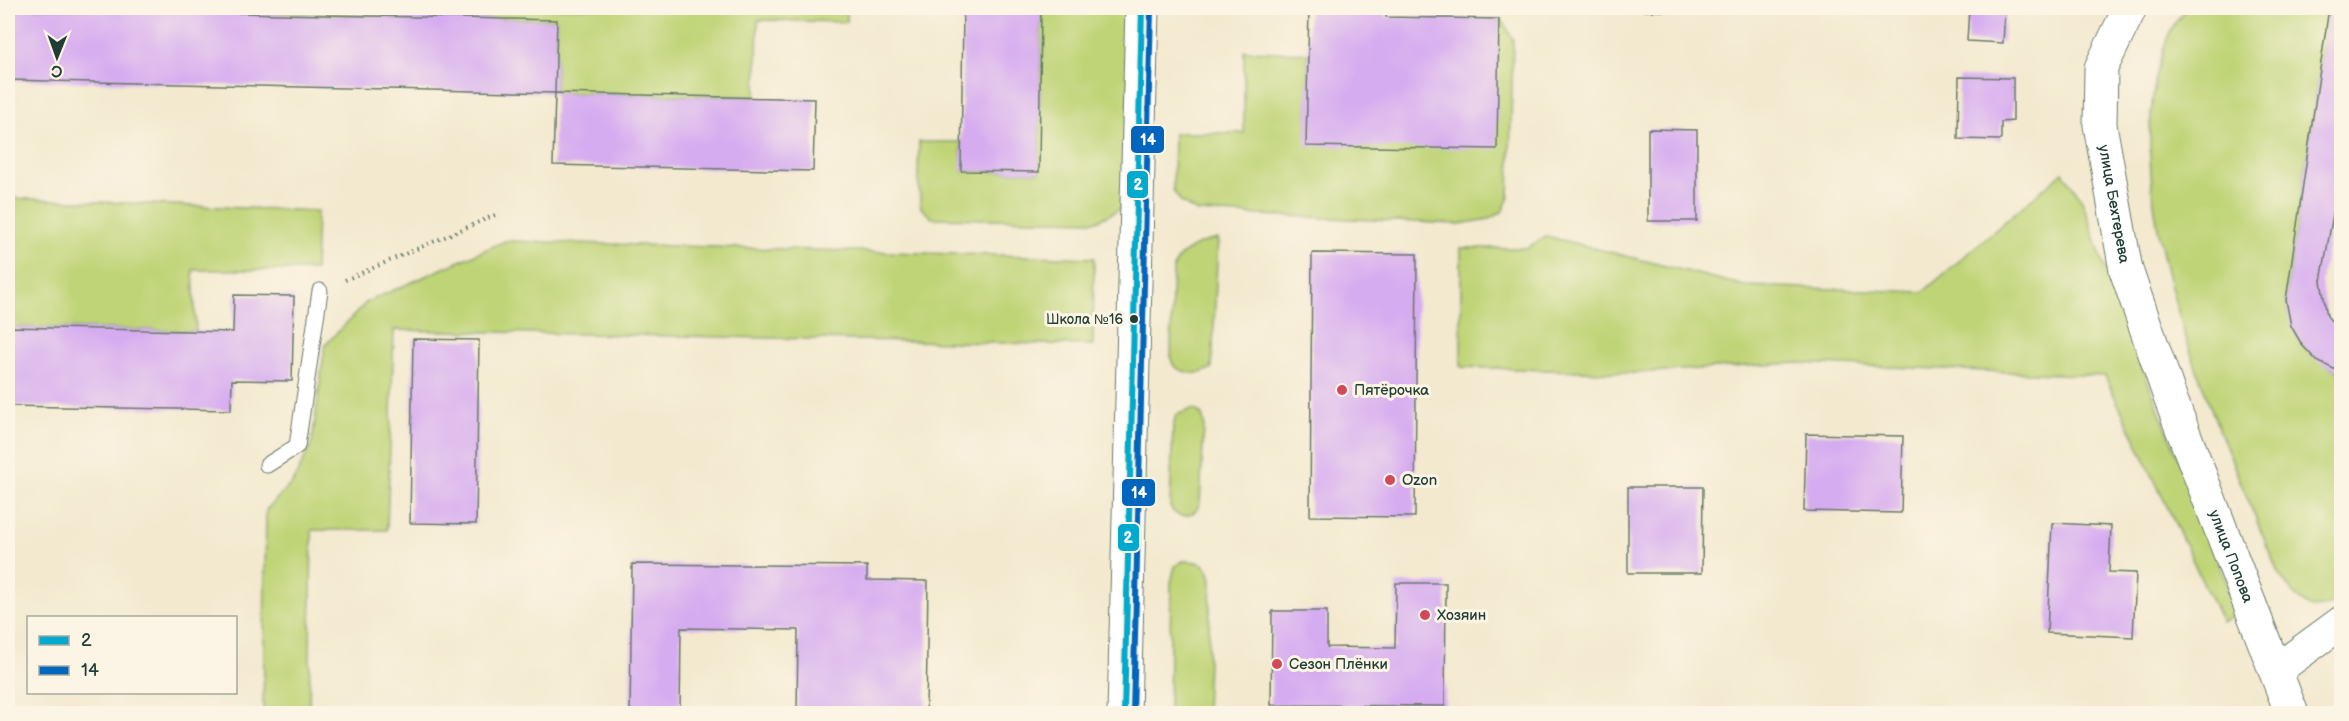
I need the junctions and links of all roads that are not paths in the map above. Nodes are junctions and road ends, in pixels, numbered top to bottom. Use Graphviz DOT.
graph roads {
  1 [pos="1142,8"];
  2 [pos="2130,8"];
  3 [pos="320,291"];
  4 [pos="2171,400"];
  5 [pos="267,465"];
  6 [pos="2342,622"];
  7 [pos="2275,671"];
  8 [pos="1124,714"];
  9 [pos="2292,714"];
  1 -- 8 [label="street"];
  2 -- 4 [label="street, улица Бехтерева"];
  3 -- 5 [label="lane"];
  4 -- 7 [label="street, улица Попова"];
  6 -- 7 [label="street"];
  7 -- 9 [label="street, улица Попова"];
}
